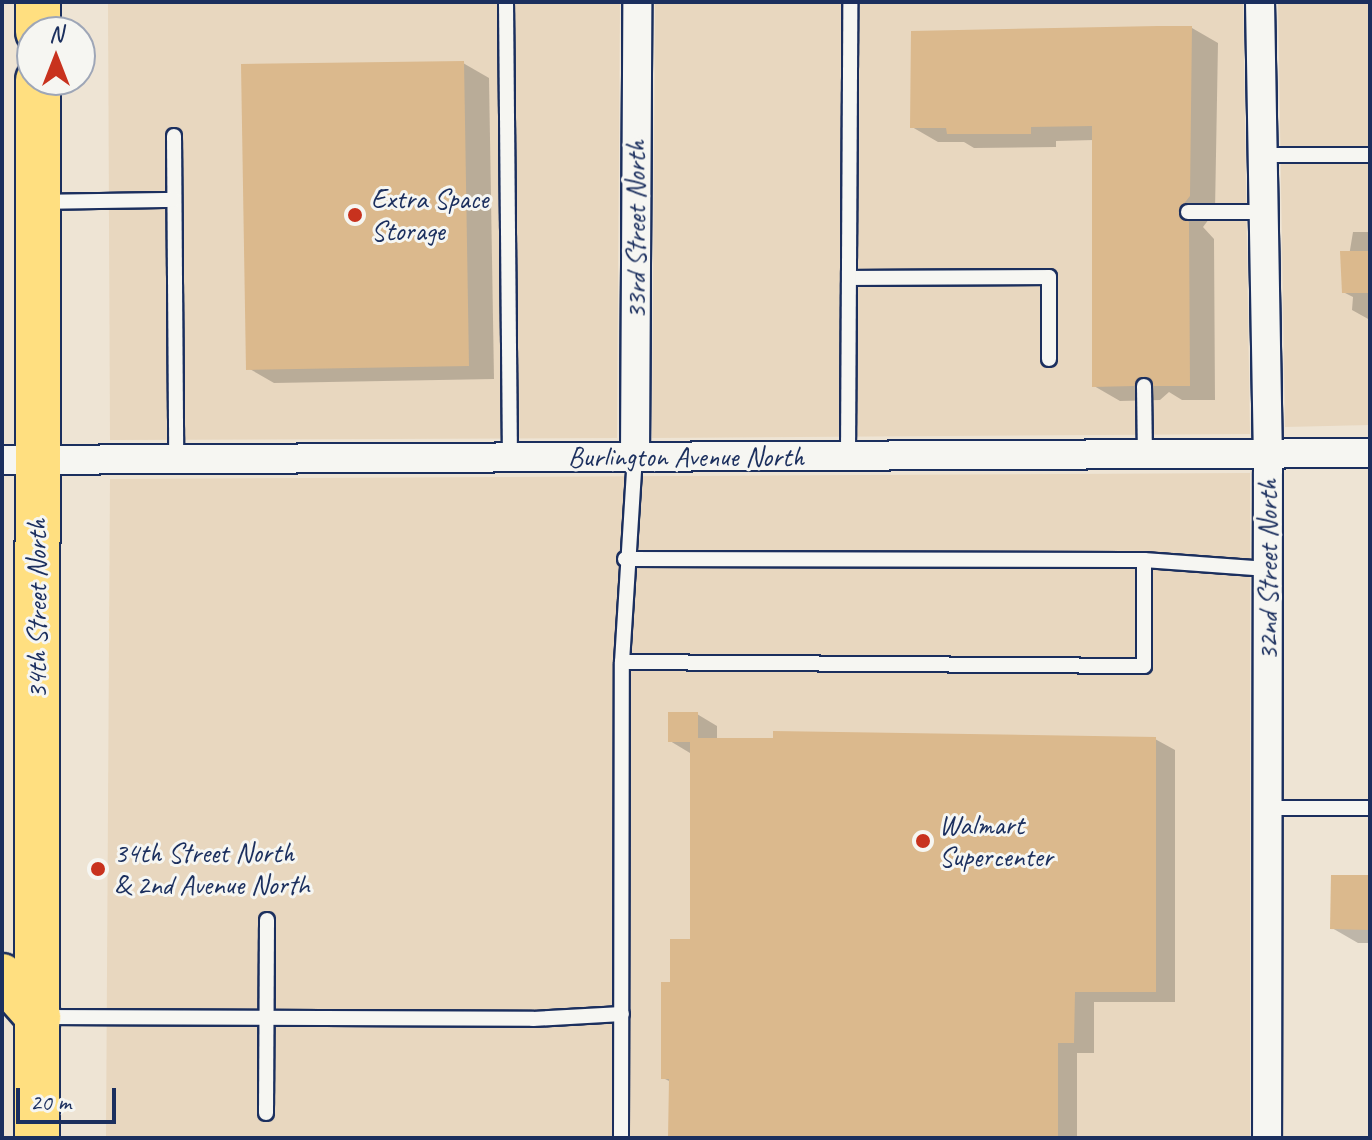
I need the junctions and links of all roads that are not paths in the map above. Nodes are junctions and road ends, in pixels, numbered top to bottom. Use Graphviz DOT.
graph roads {
  1 [pos="506,2"];
  2 [pos="637,2"];
  3 [pos="850,2"];
  4 [pos="1260,2"];
  5 [pos="38,96"];
  6 [pos="174,136"];
  7 [pos="1262,155"];
  8 [pos="1370,155"];
  9 [pos="174,200"];
  10 [pos="37,202"];
  11 [pos="1188,212"];
  12 [pos="1263,212"];
  13 [pos="849,278"];
  14 [pos="1049,359"];
  15 [pos="1144,386"];
  16 [pos="1268,453"];
  17 [pos="1370,453"];
  18 [pos="1145,454"];
  19 [pos="848,456"];
  20 [pos="635,457"];
  21 [pos="510,458"];
  22 [pos="19,460"];
  23 [pos="176,460"];
  24 [pos="625,559"];
  25 [pos="1144,560"];
  26 [pos="1268,569"];
  27 [pos="622,662"];
  28 [pos="1268,808"];
  29 [pos="1370,808"];
  30 [pos="267,920"];
  31 [pos="2,976"];
  32 [pos="622,1014"];
  33 [pos="266,1016"];
  34 [pos="38,1017"];
  35 [pos="266,1113"];
  36 [pos="37,1138"];
  37 [pos="621,1138"];
  38 [pos="1267,1138"];
  1 -- 21 [label="lane"];
  2 -- 20 [label="street, 33rd Street North"];
  3 -- 13 [label="lane"];
  4 -- 7 [label="street, 32nd Street North"];
  5 -- 10 [label="highway, 34th Street North"];
  6 -- 9 [label="lane"];
  7 -- 8 [label="lane"];
  7 -- 12 [label="street, 32nd Street North"];
  9 -- 10 [label="lane"];
  9 -- 23 [label="lane"];
  10 -- 22 [label="highway, 34th Street North"];
  11 -- 12 [label="lane"];
  12 -- 16 [label="street, 32nd Street North"];
  13 -- 14 [label="lane"];
  13 -- 19 [label="lane"];
  15 -- 18 [label="lane"];
  16 -- 17 [label="street, Burlington Avenue North"];
  16 -- 18 [label="street, Burlington Avenue North"];
  16 -- 26 [label="street, 32nd Street North"];
  18 -- 19 [label="street, Burlington Avenue North"];
  19 -- 20 [label="street, Burlington Avenue North"];
  20 -- 21 [label="street, Burlington Avenue North"];
  20 -- 24 [label="lane"];
  21 -- 23 [label="street, Burlington Avenue North"];
  22 -- 23 [label="street, Burlington Avenue North"];
  22 -- 34 [label="highway, 34th Street North"];
  24 -- 25 [label="lane"];
  24 -- 27 [label="lane"];
  25 -- 26 [label="lane"];
  25 -- 27 [label="lane"];
  26 -- 28 [label="street, 32nd Street North"];
  27 -- 32 [label="lane"];
  28 -- 29 [label="lane"];
  28 -- 38 [label="street, 32nd Street North"];
  30 -- 33 [label="lane"];
  31 -- 34 [label="highway"];
  32 -- 33 [label="lane"];
  32 -- 37 [label="lane"];
  33 -- 34 [label="lane"];
  33 -- 35 [label="lane"];
  34 -- 36 [label="highway, 34th Street North"];
}
